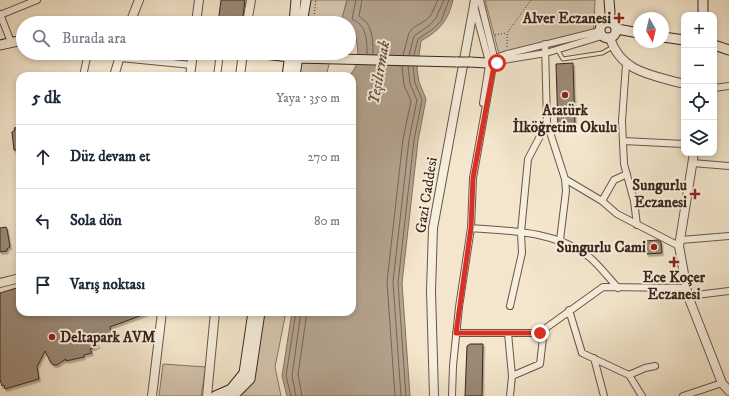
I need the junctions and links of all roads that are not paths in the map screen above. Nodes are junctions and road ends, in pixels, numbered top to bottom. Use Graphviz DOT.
graph roads {
  1 [pos="37,0"];
  2 [pos="139,0"];
  3 [pos="199,0"];
  4 [pos="251,0"];
  5 [pos="296,0"];
  6 [pos="306,0"];
  7 [pos="609,0"];
  8 [pos="703,0"];
  9 [pos="476,2"];
  10 [pos="703,12"];
  11 [pos="0,14"];
  12 [pos="133,16"];
  13 [pos="197,16"];
  14 [pos="248,16"];
  15 [pos="295,16"];
  16 [pos="303,16"];
  17 [pos="609,22"];
  18 [pos="616,30"];
  19 [pos="633,32"];
  20 [pos="606,38"];
  21 [pos="669,38"];
  22 [pos="681,40"];
  23 [pos="16,41"];
  24 [pos="11,42"];
  25 [pos="544,44"];
  26 [pos="0,45"];
  27 [pos="717,47"];
  28 [pos="557,49"];
  29 [pos="729,50"];
  30 [pos="546,53"];
  31 [pos="356,59"];
  32 [pos="86,60"];
  33 [pos="119,60"];
  34 [pos="156,60"];
  35 [pos="192,60"];
  36 [pos="219,60"];
  37 [pos="242,60"];
  38 [pos="292,60"];
  39 [pos="294,60"];
  40 [pos="492,61"];
  41 [pos="626,64"];
  42 [pos="192,65"];
  43 [pos="84,72"];
  44 [pos="115,72"];
  45 [pos="191,72"];
  46 [pos="218,72"];
  47 [pos="241,72"];
  48 [pos="288,72"];
  49 [pos="295,72"];
  50 [pos="681,83"];
  51 [pos="729,86"];
  52 [pos="717,88"];
  53 [pos="547,123"];
  54 [pos="623,141"];
  55 [pos="681,144"];
  56 [pos="693,156"];
  57 [pos="692,163"];
  58 [pos="729,166"];
  59 [pos="627,174"];
  60 [pos="566,179"];
  61 [pos="602,201"];
  62 [pos="637,225"];
  63 [pos="471,228"];
  64 [pos="521,232"];
  65 [pos="729,236"];
  66 [pos="560,240"];
  67 [pos="680,243"];
  68 [pos="16,279"];
  69 [pos="0,283"];
  70 [pos="618,288"];
  71 [pos="729,291"];
  72 [pos="687,292"];
  73 [pos="510,306"];
  74 [pos="570,310"];
  75 [pos="162,316"];
  76 [pos="215,316"];
  77 [pos="252,316"];
  78 [pos="259,316"];
  79 [pos="544,329"];
  80 [pos="456,333"];
  81 [pos="508,333"];
  82 [pos="594,358"];
  83 [pos="655,366"];
  84 [pos="629,375"];
  85 [pos="512,376"];
  86 [pos="722,383"];
  87 [pos="729,391"];
  88 [pos="152,396"];
  89 [pos="207,396"];
  90 [pos="215,396"];
  91 [pos="228,396"];
  92 [pos="434,396"];
  93 [pos="452,396"];
  94 [pos="510,396"];
  95 [pos="604,396"];
  96 [pos="642,396"];
  97 [pos="683,396"];
  1 -- 11 [label="street"];
  2 -- 12 [label="street"];
  3 -- 13 [label="street"];
  4 -- 14 [label="street"];
  5 -- 15 [label="main road"];
  6 -- 16 [label="main road"];
  7 -- 17 [label="main road"];
  8 -- 10 [label="main road"];
  9 -- 40 [label="street"];
  9 -- 40 [label="street"];
  9 -- 92 [label="street, Gazi Caddesi"];
  11 -- 24 [label="street"];
  17 -- 18 [label="main road"];
  17 -- 20 [label="main road"];
  18 -- 19 [label="main road"];
  18 -- 20 [label="main road"];
  20 -- 25 [label="street"];
  20 -- 28 [label="street"];
  20 -- 28 [label="lane"];
  20 -- 41 [label="street"];
  21 -- 22 [label="main road"];
  23 -- 24 [label="main road"];
  24 -- 26 [label="main road"];
  25 -- 30 [label="street"];
  25 -- 40 [label="street"];
  27 -- 29 [label="main road"];
  28 -- 30 [label="street"];
  30 -- 40 [label="street"];
  30 -- 53 [label="street"];
  31 -- 40 [label="main road, bridge"];
  32 -- 43 [label="street"];
  33 -- 44 [label="street"];
  34 -- 42 [label="street"];
  35 -- 42 [label="street"];
  36 -- 46 [label="street"];
  37 -- 47 [label="street"];
  38 -- 48 [label="main road"];
  39 -- 49 [label="main road"];
  40 -- 63 [label="street"];
  41 -- 50 [label="street"];
  41 -- 54 [label="street"];
  42 -- 45 [label="street"];
  51 -- 52 [label="street"];
  53 -- 60 [label="street"];
  53 -- 64 [label="street"];
  54 -- 55 [label="street"];
  54 -- 59 [label="street"];
  56 -- 57 [label="street"];
  57 -- 58 [label="street"];
  57 -- 67 [label="street"];
  59 -- 61 [label="street"];
  59 -- 62 [label="street"];
  60 -- 61 [label="street"];
  60 -- 66 [label="street"];
  61 -- 62 [label="street"];
  62 -- 67 [label="street"];
  63 -- 64 [label="street"];
  63 -- 80 [label="street"];
  64 -- 66 [label="street"];
  64 -- 73 [label="street"];
  65 -- 67 [label="street"];
  66 -- 70 [label="street"];
  67 -- 72 [label="street"];
  68 -- 69 [label="street"];
  70 -- 72 [label="street"];
  70 -- 74 [label="street"];
  71 -- 72 [label="street"];
  72 -- 86 [label="street"];
  74 -- 79 [label="street"];
  74 -- 82 [label="street"];
  75 -- 88 [label="street"];
  76 -- 89 [label="street"];
  77 -- 90 [label="main road"];
  78 -- 91 [label="main road"];
  79 -- 81 [label="street"];
  79 -- 85 [label="street"];
  80 -- 81 [label="street"];
  80 -- 93 [label="street"];
  81 -- 85 [label="street"];
  82 -- 84 [label="street"];
  82 -- 95 [label="street"];
  83 -- 84 [label="street"];
  84 -- 96 [label="street"];
  85 -- 94 [label="street"];
  86 -- 87 [label="street"];
  86 -- 97 [label="street"];
}
